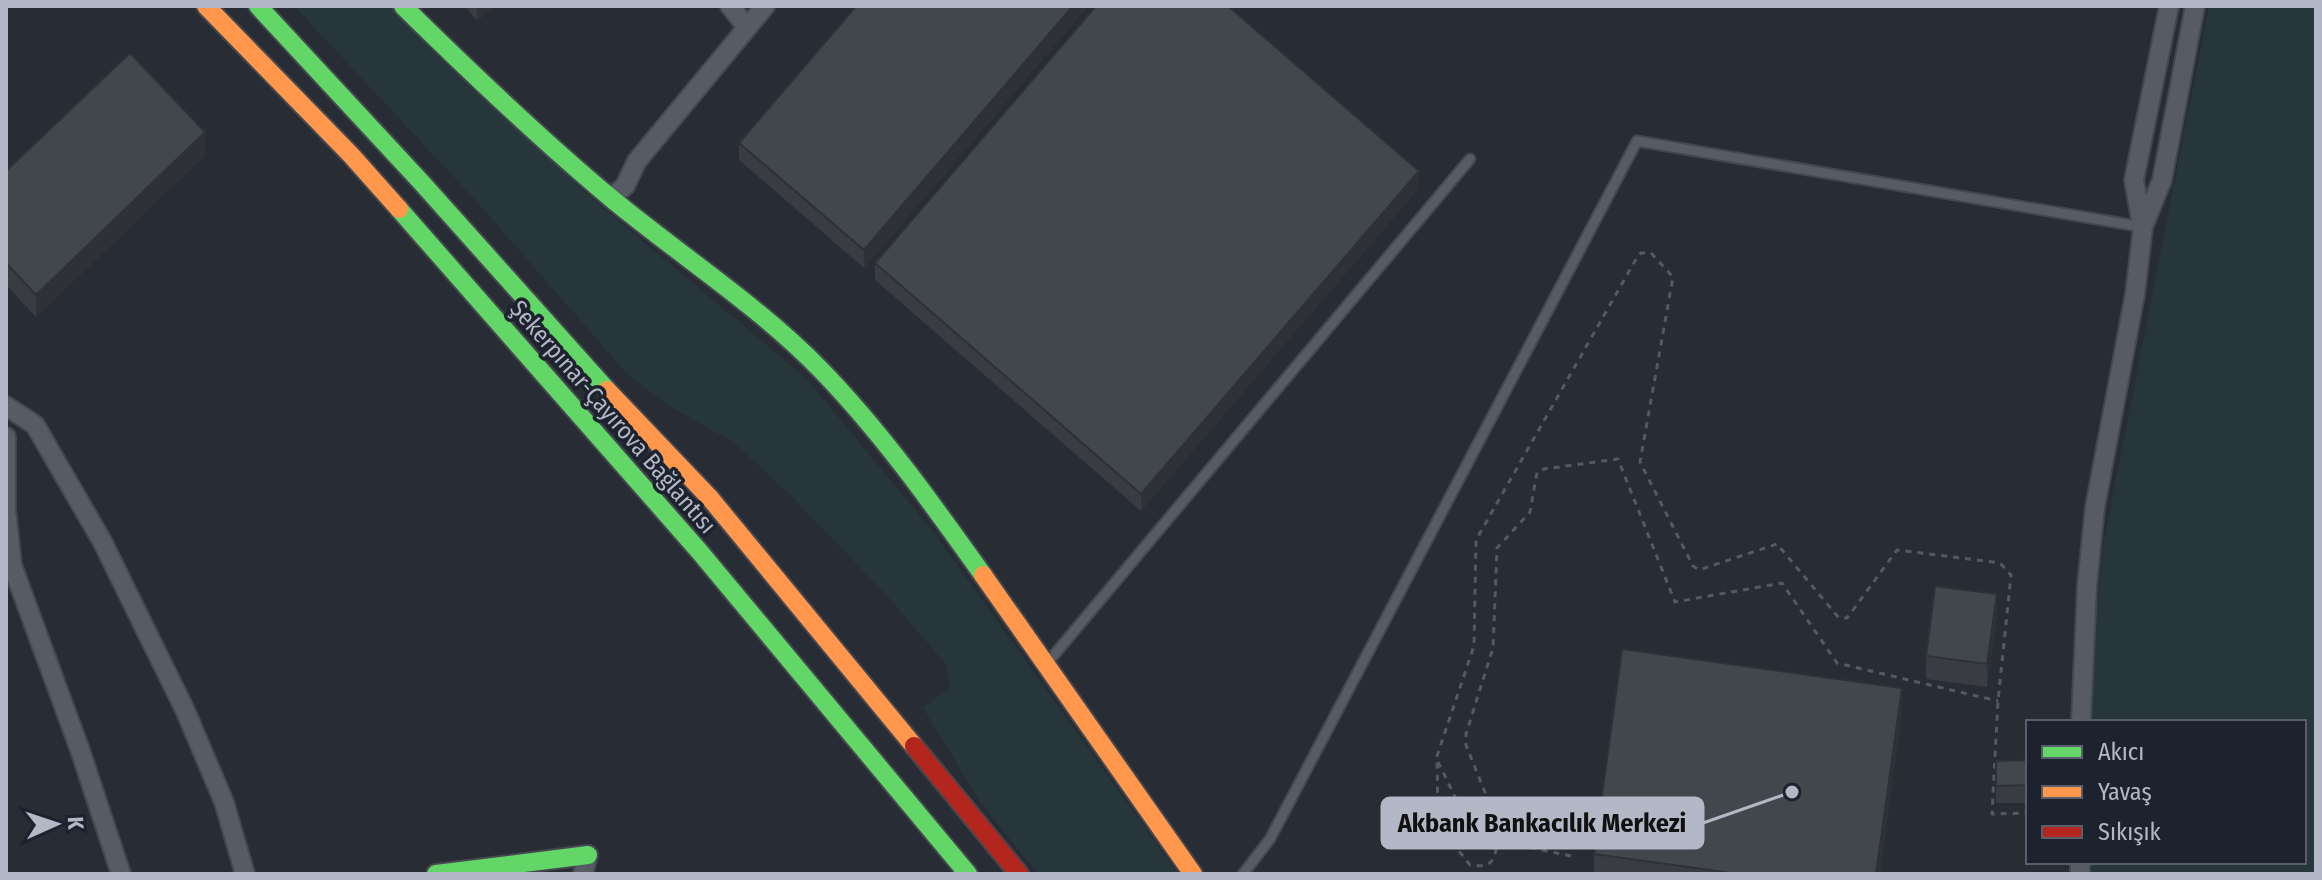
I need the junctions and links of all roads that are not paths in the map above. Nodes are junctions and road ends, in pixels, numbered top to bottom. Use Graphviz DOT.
graph roads {
  1 [pos="206,6"];
  2 [pos="258,6"];
  3 [pos="403,6"];
  4 [pos="730,6"];
  5 [pos="765,6"];
  6 [pos="2169,6"];
  7 [pos="2195,6"];
  8 [pos="746,26"];
  9 [pos="1470,159"];
  10 [pos="611,198"];
  11 [pos="2143,227"];
  12 [pos="6,406"];
  13 [pos="6,437"];
  14 [pos="9,568"];
  15 [pos="1047,664"];
  16 [pos="2081,720"];
  17 [pos="588,855"];
  18 [pos="121,874"];
  19 [pos="245,874"];
  20 [pos="436,874"];
  21 [pos="583,874"];
  22 [pos="968,874"];
  23 [pos="1019,874"];
  24 [pos="1193,874"];
  25 [pos="1243,874"];
  1 -- 22 [label="main road, Şekerpınar-Çayırova Bağlantısı"];
  2 -- 23 [label="main road, Şekerpınar-Çayırova Bağlantısı"];
  3 -- 10 [label="main road"];
  4 -- 8 [label="street"];
  5 -- 8 [label="street"];
  6 -- 11 [label="street"];
  7 -- 11 [label="street"];
  8 -- 10 [label="street"];
  9 -- 15 [label="lane"];
  10 -- 15 [label="main road"];
  11 -- 16 [label="street"];
  11 -- 25 [label="lane"];
  12 -- 19 [label="street"];
  13 -- 14 [label="street"];
  14 -- 18 [label="street"];
  15 -- 24 [label="main road"];
  17 -- 20 [label="main road"];
  17 -- 21 [label="street"];
}
